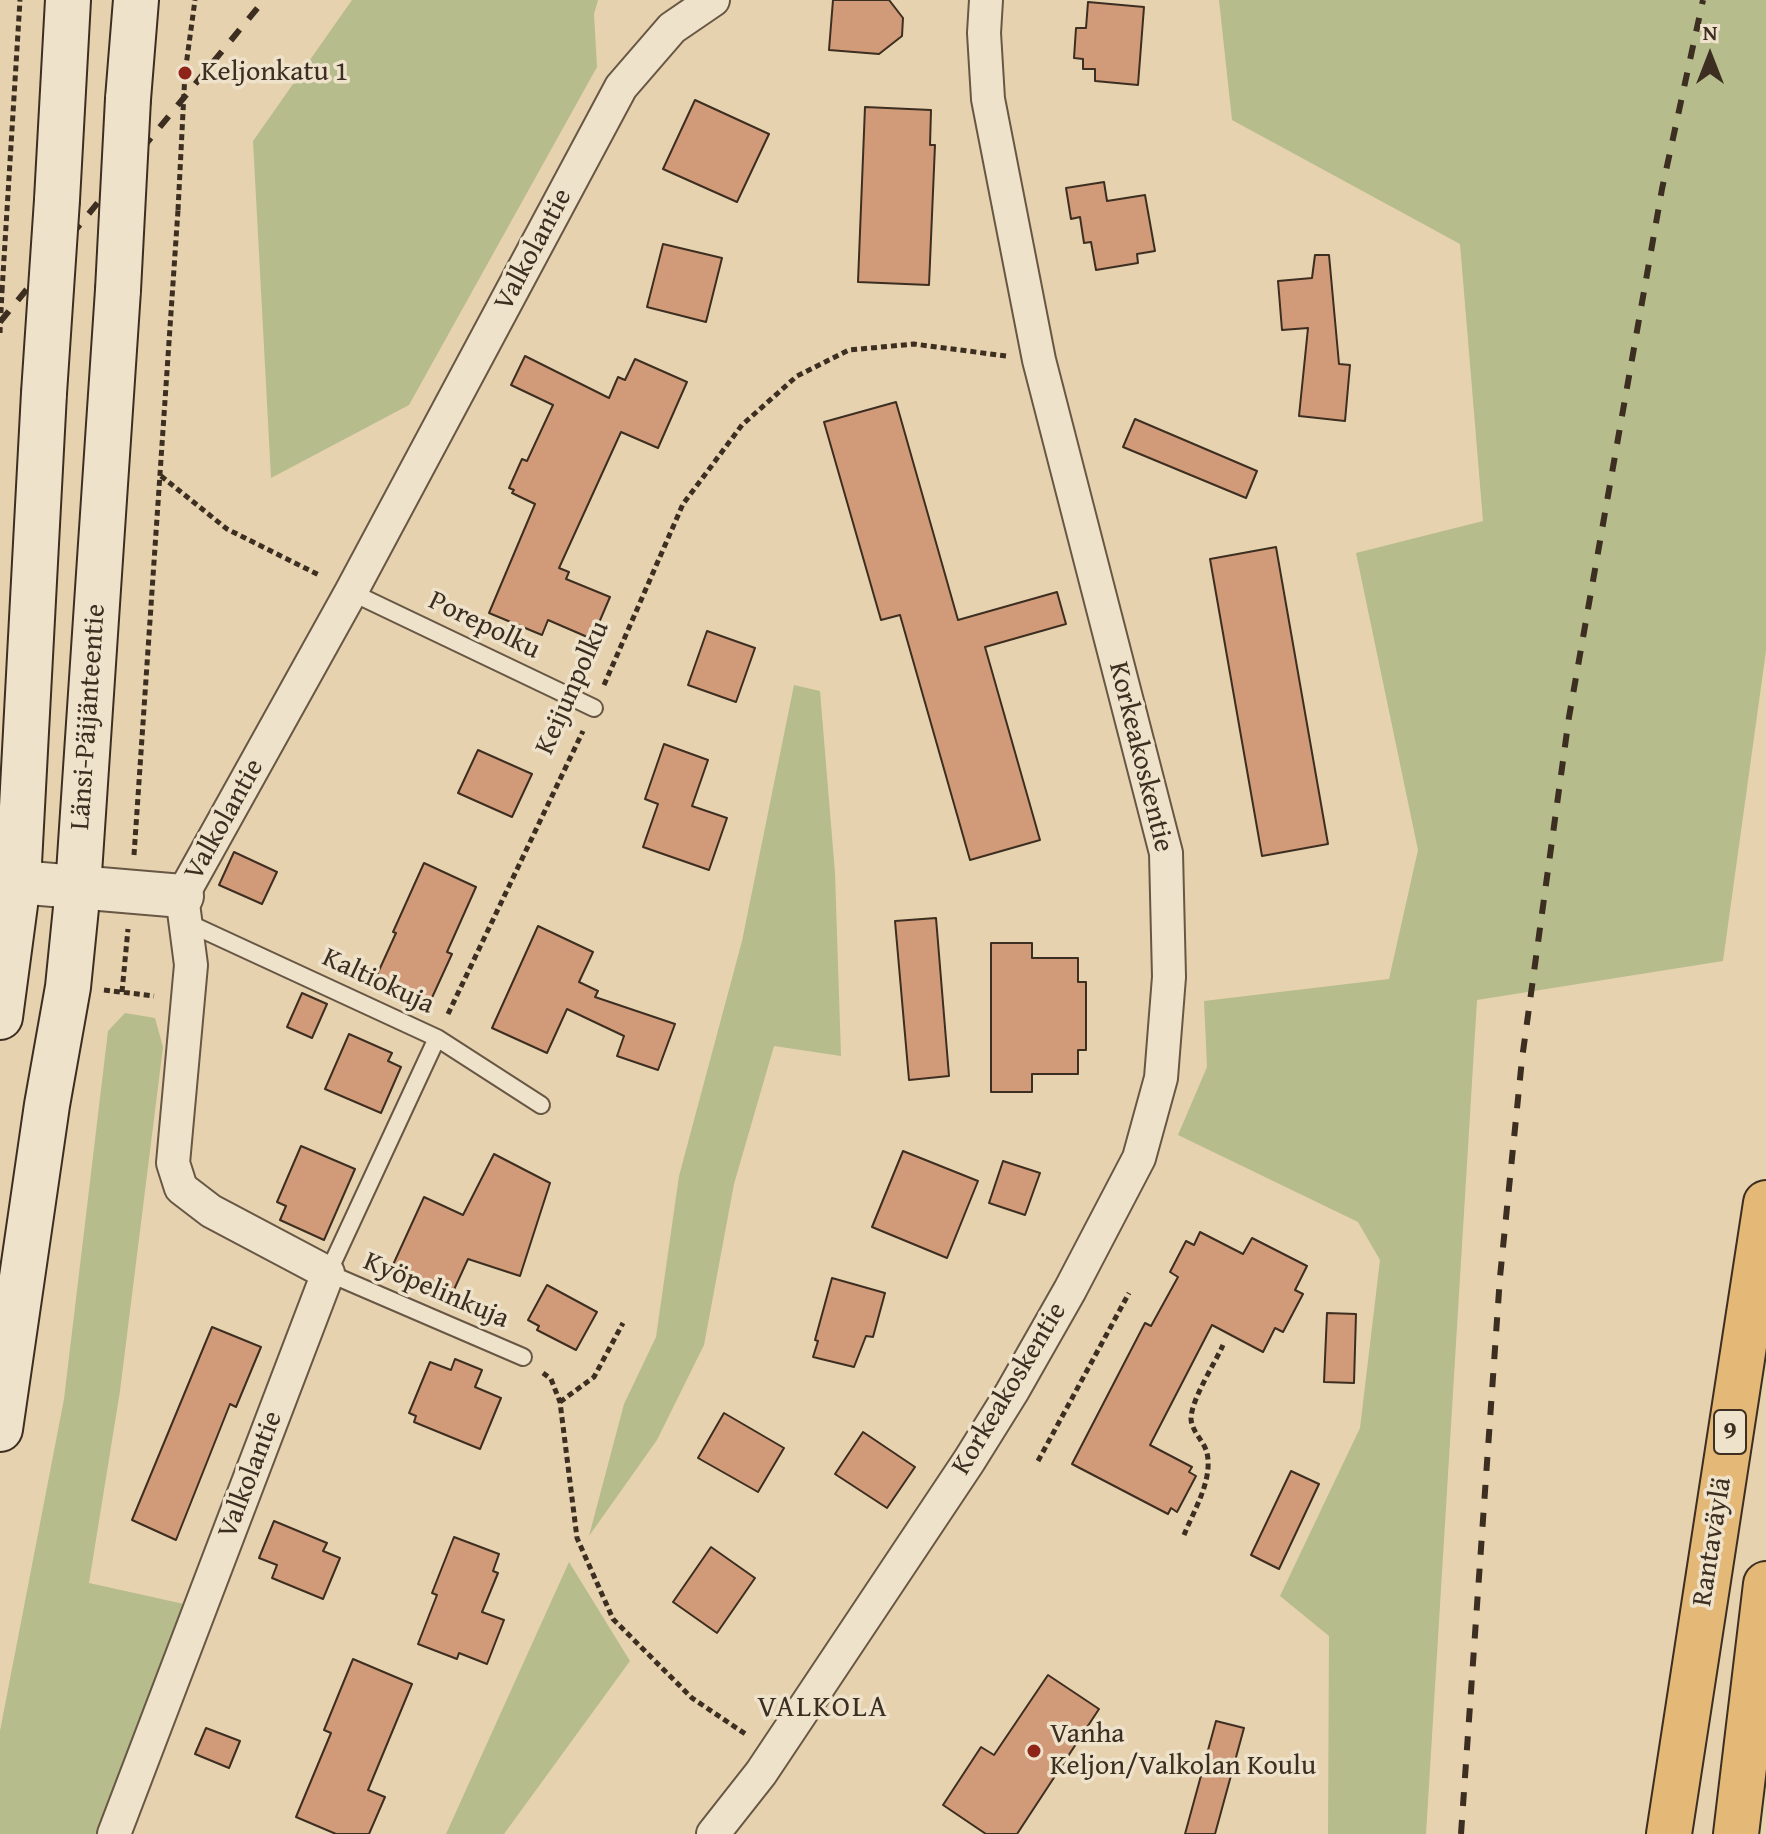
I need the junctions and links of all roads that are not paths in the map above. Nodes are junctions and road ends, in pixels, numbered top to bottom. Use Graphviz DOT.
graph roads {
  1 [pos="68,0"];
  2 [pos="136,0"];
  3 [pos="713,0"];
  4 [pos="986,0"];
  5 [pos="351,592"];
  6 [pos="594,708"];
  7 [pos="18,882"];
  8 [pos="78,888"];
  9 [pos="184,909"];
  10 [pos="0,1017"];
  11 [pos="437,1038"];
  12 [pos="541,1105"];
  13 [pos="1766,1203"];
  14 [pos="328,1273"];
  15 [pos="523,1357"];
  16 [pos="0,1429"];
  17 [pos="1766,1584"];
  18 [pos="114,1834"];
  19 [pos="713,1834"];
  20 [pos="1669,1834"];
  21 [pos="1736,1834"];
  1 -- 7 [label="main road, bridge"];
  2 -- 8 [label="main road, Länsi-Päijänteentie, bridge"];
  3 -- 5 [label="street, Valkolantie"];
  4 -- 19 [label="street, Korkeakoskentie"];
  5 -- 6 [label="lane, Porepolku"];
  5 -- 9 [label="street, Valkolantie"];
  7 -- 8 [label="street"];
  7 -- 10 [label="main road"];
  8 -- 9 [label="street"];
  8 -- 16 [label="main road, Länsi-Päijänteentie"];
  9 -- 11 [label="lane, Kaltiokuja"];
  9 -- 14 [label="street, Valkolantie"];
  11 -- 12 [label="lane, Kaltiokuja"];
  11 -- 14 [label="lane"];
  13 -- 20 [label="highway, Rantaväylä / 9"];
  14 -- 15 [label="lane, Kyöpelinkuja"];
  14 -- 18 [label="street, Valkolantie"];
  17 -- 21 [label="highway"];
}
